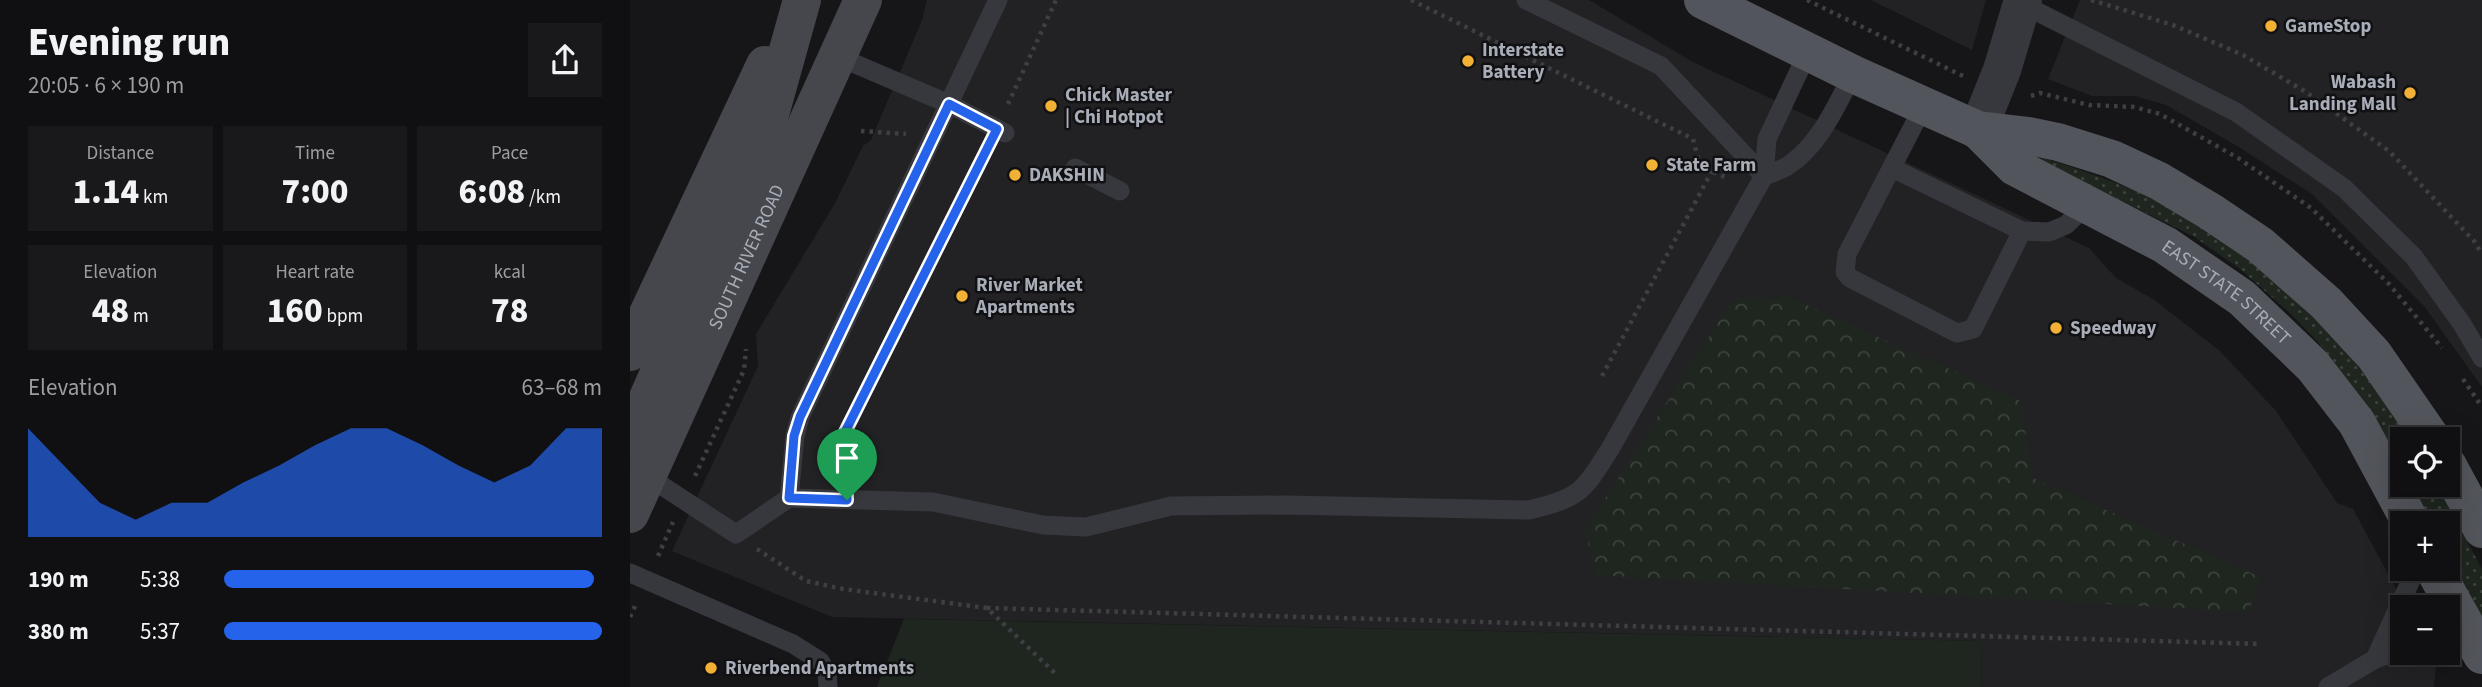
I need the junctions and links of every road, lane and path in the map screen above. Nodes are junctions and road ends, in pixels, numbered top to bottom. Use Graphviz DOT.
graph roads {
  1 [pos="796,0"];
  2 [pos="802,0"];
  3 [pos="863,0"];
  4 [pos="998,0"];
  5 [pos="1056,0"];
  6 [pos="1411,0"];
  7 [pos="1526,0"];
  8 [pos="1703,0"];
  9 [pos="1807,0"];
  10 [pos="2091,0"];
  11 [pos="2023,2"];
  12 [pos="1808,52"];
  13 [pos="839,57"];
  14 [pos="1853,74"];
  15 [pos="1957,74"];
  16 [pos="949,104"];
  17 [pos="1923,107"];
  18 [pos="1978,130"];
  19 [pos="861,131"];
  20 [pos="1001,131"];
  21 [pos="930,141"];
  22 [pos="1075,169"];
  23 [pos="1892,169"];
  24 [pos="1712,171"];
  25 [pos="1759,183"];
  26 [pos="1120,191"];
  27 [pos="2088,204"];
  28 [pos="2022,231"];
  29 [pos="2482,254"];
  30 [pos="746,341"];
  31 [pos="630,352"];
  32 [pos="2482,358"];
  33 [pos="1602,376"];
  34 [pos="2424,427"];
  35 [pos="704,458"];
  36 [pos="647,476"];
  37 [pos="2460,488"];
  38 [pos="789,498"];
  39 [pos="847,500"];
  40 [pos="2405,511"];
  41 [pos="630,514"];
  42 [pos="671,528"];
  43 [pos="2482,529"];
  44 [pos="736,534"];
  45 [pos="655,562"];
  46 [pos="630,573"];
  47 [pos="2411,581"];
  48 [pos="2439,581"];
  49 [pos="638,600"];
  50 [pos="987,608"];
  51 [pos="630,617"];
  52 [pos="2467,642"];
  53 [pos="2261,644"];
  54 [pos="2390,654"];
  55 [pos="2375,659"];
  56 [pos="1058,676"];
  57 [pos="828,687"];
  58 [pos="2328,687"];
  1 -- 31 [label="main road"];
  2 -- 36 [label="main road"];
  3 -- 13 [label="main road, SOUTH RIVER ROAD"];
  4 -- 16 [label="lane"];
  5 -- 20 [label="path"];
  6 -- 24 [label="path"];
  7 -- 25 [label="lane"];
  8 -- 12 [label="main road, EAST STATE STREET"];
  9 -- 15 [label="path"];
  10 -- 29 [label="path"];
  11 -- 18 [label="street"];
  11 -- 32 [label="lane"];
  12 -- 14 [label="main road, EAST STATE STREET"];
  12 -- 25 [label="lane"];
  13 -- 16 [label="lane"];
  13 -- 36 [label="main road, SOUTH RIVER ROAD"];
  14 -- 17 [label="main road, EAST STATE STREET"];
  14 -- 25 [label="lane"];
  16 -- 20 [label="lane"];
  16 -- 21 [label="lane"];
  17 -- 18 [label="main road, EAST STATE STREET"];
  17 -- 23 [label="lane"];
  18 -- 27 [label="main road, EAST STATE STREET"];
  18 -- 34 [label="main road, EAST STATE STREET"];
  19 -- 21 [label="path"];
  20 -- 39 [label="path"];
  21 -- 38 [label="lane"];
  22 -- 26 [label="lane"];
  23 -- 28 [label="lane"];
  23 -- 28 [label="lane"];
  24 -- 25 [label="path"];
  24 -- 33 [label="path"];
  25 -- 39 [label="lane"];
  27 -- 28 [label="lane"];
  27 -- 40 [label="main road, EAST STATE STREET"];
  30 -- 35 [label="path"];
  36 -- 41 [label="main road, SOUTH RIVER ROAD"];
  36 -- 44 [label="lane"];
  37 -- 43 [label="main road"];
  38 -- 39 [label="lane"];
  38 -- 44 [label="lane"];
  42 -- 45 [label="path"];
  44 -- 50 [label="path"];
  46 -- 57 [label="lane"];
  47 -- 55 [label="lane"];
  48 -- 52 [label="main road"];
  49 -- 51 [label="path"];
  50 -- 53 [label="path"];
  50 -- 56 [label="path"];
  54 -- 55 [label="lane"];
  55 -- 58 [label="lane"];
}
